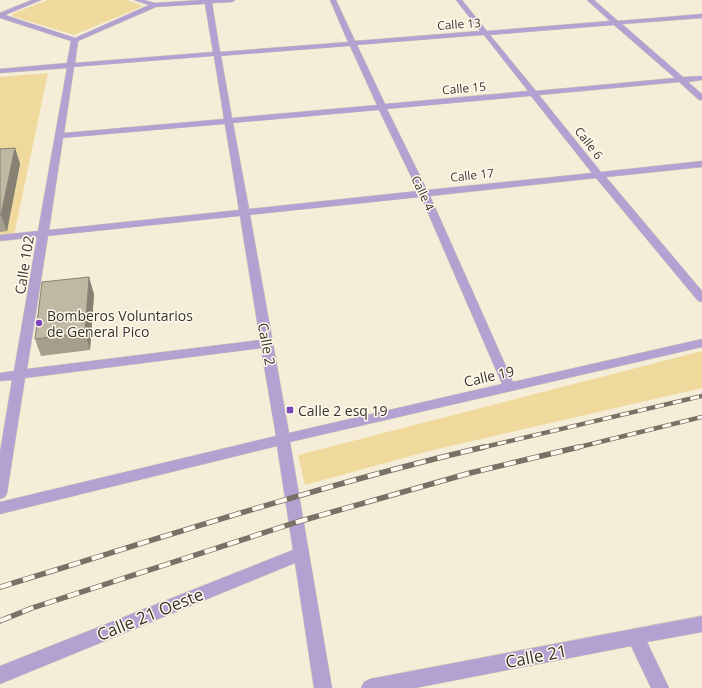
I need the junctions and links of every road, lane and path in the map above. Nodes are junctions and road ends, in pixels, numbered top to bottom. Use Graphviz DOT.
graph roads {
  1 [pos="38,0"];
  2 [pos="137,0"];
  3 [pos="232,0"];
  4 [pos="333,0"];
  5 [pos="459,0"];
  6 [pos="590,0"];
  7 [pos="208,1"];
  8 [pos="156,5"];
  9 [pos="0,15"];
  10 [pos="702,16"];
  11 [pos="615,23"];
  12 [pos="485,33"];
  13 [pos="75,40"];
  14 [pos="352,43"];
  15 [pos="217,53"];
  16 [pos="71,66"];
  17 [pos="0,71"];
  18 [pos="702,78"];
  19 [pos="682,80"];
  20 [pos="535,94"];
  21 [pos="702,98"];
  22 [pos="382,107"];
  23 [pos="229,121"];
  24 [pos="59,136"];
  25 [pos="702,164"];
  26 [pos="599,175"];
  27 [pos="424,194"];
  28 [pos="244,212"];
  29 [pos="43,234"];
  30 [pos="0,238"];
  31 [pos="702,298"];
  32 [pos="267,343"];
  33 [pos="702,343"];
  34 [pos="20,375"];
  35 [pos="0,377"];
  36 [pos="509,387"];
  37 [pos="283,439"];
  38 [pos="0,493"];
  39 [pos="0,508"];
  40 [pos="301,554"];
  41 [pos="702,624"];
  42 [pos="636,637"];
  43 [pos="0,675"];
  44 [pos="323,688"];
  45 [pos="370,688"];
  46 [pos="660,688"];
  1 -- 9 [label="street"];
  2 -- 8 [label="street"];
  3 -- 7 [label="street"];
  4 -- 14 [label="street, Calle 4"];
  5 -- 12 [label="street, Calle 6"];
  6 -- 11 [label="street"];
  7 -- 8 [label="street"];
  7 -- 15 [label="street, Calle 2"];
  8 -- 13 [label="street"];
  9 -- 13 [label="street"];
  10 -- 11 [label="street, Calle 13"];
  11 -- 12 [label="street, Calle 13"];
  11 -- 19 [label="street"];
  12 -- 14 [label="street, Calle 13"];
  12 -- 20 [label="street, Calle 6"];
  13 -- 16 [label="street, Calle 102"];
  14 -- 15 [label="street, Calle 13"];
  14 -- 22 [label="street, Calle 4"];
  15 -- 16 [label="street, Calle 13"];
  15 -- 23 [label="street, Calle 2"];
  16 -- 17 [label="street, Calle 13"];
  16 -- 24 [label="street, Calle 102"];
  18 -- 19 [label="street, Calle 15"];
  19 -- 20 [label="street, Calle 15"];
  19 -- 21 [label="street"];
  20 -- 22 [label="street, Calle 15"];
  20 -- 26 [label="street, Calle 6"];
  22 -- 23 [label="street, Calle 15"];
  22 -- 27 [label="street, Calle 4"];
  23 -- 24 [label="street, Calle 15"];
  23 -- 28 [label="street, Calle 2"];
  24 -- 29 [label="street, Calle 102"];
  25 -- 26 [label="street, Calle 17"];
  26 -- 27 [label="street, Calle 17"];
  26 -- 31 [label="street, Calle 6"];
  27 -- 28 [label="street, Calle 17"];
  27 -- 36 [label="street, Calle 4"];
  28 -- 29 [label="street, Calle 17"];
  28 -- 32 [label="street, Calle 2"];
  29 -- 30 [label="street, Calle 17"];
  29 -- 34 [label="street, Calle 102"];
  32 -- 34 [label="street"];
  32 -- 37 [label="street, Calle 2"];
  33 -- 36 [label="street, Calle 19"];
  34 -- 35 [label="street"];
  34 -- 38 [label="street, Calle 102"];
  36 -- 37 [label="street, Calle 19"];
  37 -- 39 [label="street, Calle 19"];
  37 -- 40 [label="street, Calle 2"];
  40 -- 43 [label="street, Calle 21 Oeste"];
  40 -- 44 [label="street, Calle 2"];
  41 -- 42 [label="street, Calle 21"];
  42 -- 45 [label="street, Calle 21"];
  42 -- 46 [label="street"];
}
